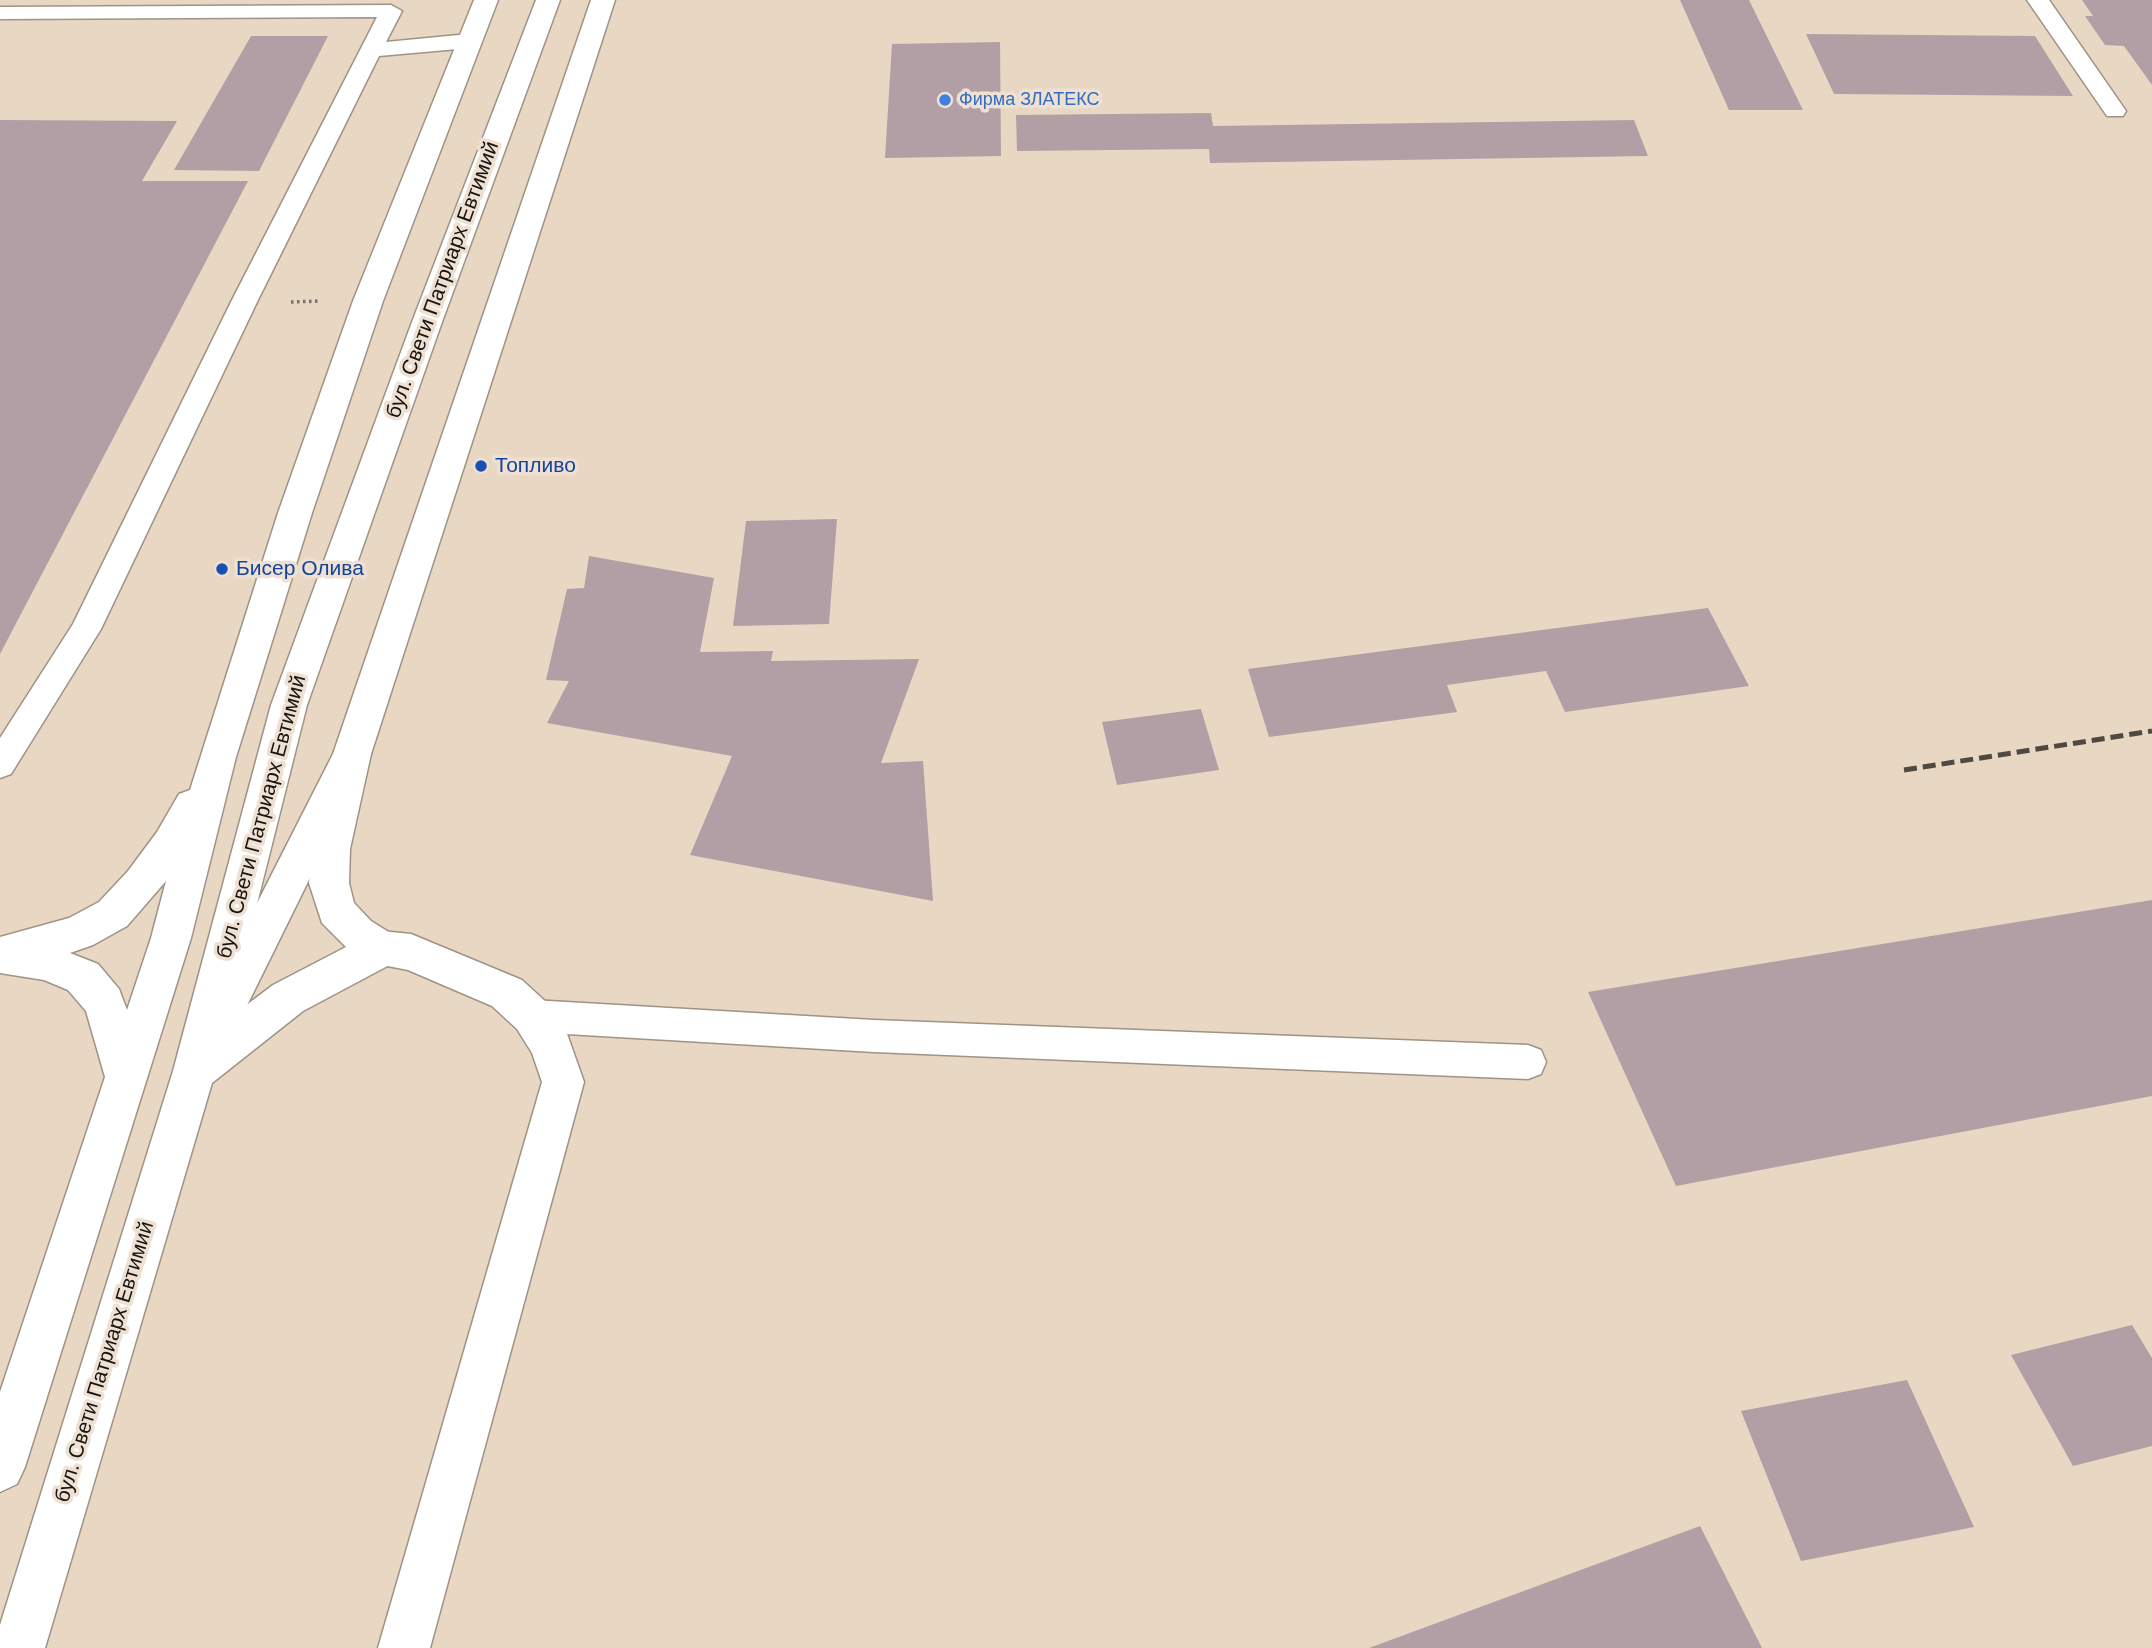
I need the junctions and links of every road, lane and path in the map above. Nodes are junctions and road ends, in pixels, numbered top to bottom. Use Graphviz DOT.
graph roads {
  1 [pos="485,0"];
  2 [pos="548,0"];
  3 [pos="603,0"];
  4 [pos="2038,0"];
  5 [pos="0,13"];
  6 [pos="469,41"];
  7 [pos="372,50"];
  8 [pos="2115,111"];
  9 [pos="352,754"];
  10 [pos="217,757"];
  11 [pos="0,765"];
  12 [pos="381,949"];
  13 [pos="0,955"];
  14 [pos="532,1016"];
  15 [pos="1528,1062"];
  16 [pos="194,1071"];
  17 [pos="127,1080"];
  18 [pos="0,1467"];
  19 [pos="19,1648"];
  20 [pos="404,1648"];
  1 -- 6 [label="main road"];
  2 -- 16 [label="main road, бул. Свети Патриарх Евтимий"];
  3 -- 9 [label="main road"];
  4 -- 8 [label="lane"];
  5 -- 7 [label="lane"];
  6 -- 7 [label="lane"];
  6 -- 10 [label="main road"];
  7 -- 11 [label="lane"];
  9 -- 12 [label="main road"];
  9 -- 16 [label="main road"];
  10 -- 13 [label="main road"];
  10 -- 17 [label="main road"];
  12 -- 14 [label="main road"];
  12 -- 16 [label="main road"];
  13 -- 17 [label="main road"];
  14 -- 15 [label="lane"];
  14 -- 20 [label="main road"];
  16 -- 19 [label="main road, бул. Свети Патриарх Евтимий"];
  17 -- 18 [label="main road"];
}
